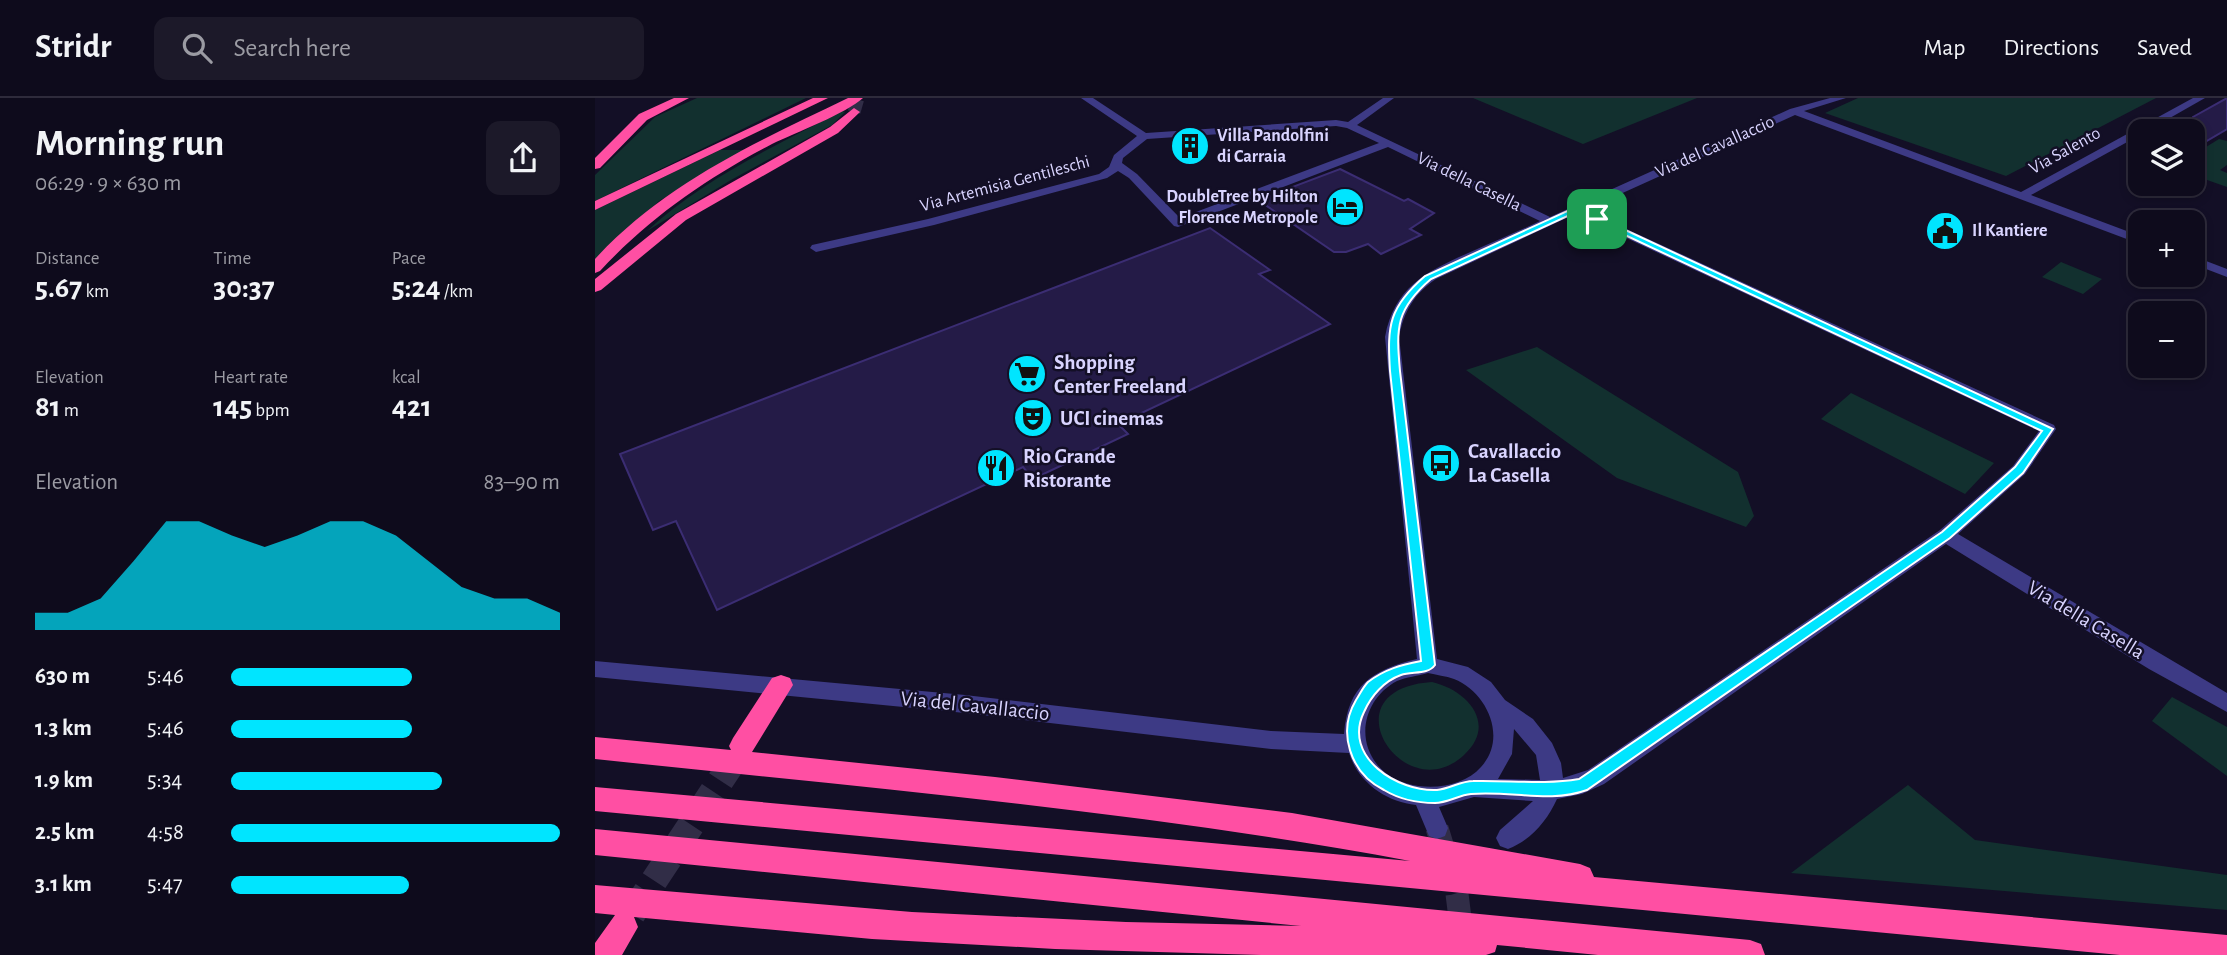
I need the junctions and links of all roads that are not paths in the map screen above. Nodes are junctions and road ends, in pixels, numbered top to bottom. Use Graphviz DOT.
graph roads {
  1 [pos="683,98"];
  2 [pos="821,98"];
  3 [pos="1086,98"];
  4 [pos="1389,98"];
  5 [pos="1817,98"];
  6 [pos="1841,98"];
  7 [pos="2200,98"];
  8 [pos="856,105"];
  9 [pos="1797,110"];
  10 [pos="1350,125"];
  11 [pos="1144,136"];
  12 [pos="1389,143"];
  13 [pos="1116,164"];
  14 [pos="595,165"];
  15 [pos="2023,195"];
  16 [pos="595,206"];
  17 [pos="1576,209"];
  18 [pos="1550,221"];
  19 [pos="2128,235"];
  20 [pos="816,248"];
  21 [pos="2205,265"];
  22 [pos="596,266"];
  23 [pos="2227,273"];
  24 [pos="595,287"];
  25 [pos="1946,535"];
  26 [pos="1428,665"];
  27 [pos="595,669"];
  28 [pos="781,685"];
  29 [pos="2227,703"];
  30 [pos="1499,707"];
  31 [pos="1355,744"];
  32 [pos="743,747"];
  33 [pos="595,748"];
  34 [pos="1470,787"];
  35 [pos="1550,791"];
  36 [pos="1424,797"];
  37 [pos="595,799"];
  38 [pos="1437,828"];
  39 [pos="1508,838"];
  40 [pos="595,842"];
  41 [pos="595,899"];
  42 [pos="1727,904"];
  43 [pos="623,928"];
  44 [pos="1601,941"];
  45 [pos="2227,950"];
  46 [pos="605,955"];
  47 [pos="1750,955"];
  1 -- 14 [label="highway"];
  2 -- 16 [label="highway"];
  3 -- 11 [label="street"];
  4 -- 10 [label="street"];
  5 -- 9 [label="street"];
  6 -- 9 [label="street, Via del Cavallaccio"];
  7 -- 15 [label="street, Via Salento"];
  8 -- 22 [label="highway"];
  8 -- 24 [label="highway"];
  9 -- 15 [label="street, Via del Cavallaccio"];
  9 -- 17 [label="street, Via del Cavallaccio"];
  10 -- 11 [label="street"];
  10 -- 12 [label="street, Via della Casella"];
  11 -- 13 [label="street, Via Artemisia Gentileschi"];
  12 -- 13 [label="street"];
  12 -- 18 [label="street, Via della Casella"];
  13 -- 20 [label="street, Via Artemisia Gentileschi"];
  15 -- 19 [label="street, Via del Cavallaccio"];
  17 -- 18 [label="street, Via del Cavallaccio"];
  17 -- 25 [label="street"];
  18 -- 26 [label="street, Via del Cavallaccio"];
  21 -- 23 [label="street"];
  25 -- 29 [label="street, Via della Casella"];
  25 -- 35 [label="street"];
  26 -- 30 [label="street"];
  26 -- 31 [label="street"];
  27 -- 28 [label="street, Via del Cavallaccio"];
  28 -- 31 [label="street, Via del Cavallaccio"];
  28 -- 32 [label="highway"];
  30 -- 34 [label="street"];
  30 -- 35 [label="street"];
  31 -- 36 [label="street"];
  33 -- 42 [label="highway"];
  34 -- 35 [label="street"];
  34 -- 36 [label="street"];
  35 -- 39 [label="street"];
  36 -- 38 [label="street"];
  37 -- 42 [label="highway"];
  40 -- 44 [label="highway"];
  41 -- 44 [label="highway"];
  42 -- 45 [label="highway"];
  43 -- 46 [label="highway"];
  44 -- 47 [label="highway"];
}
